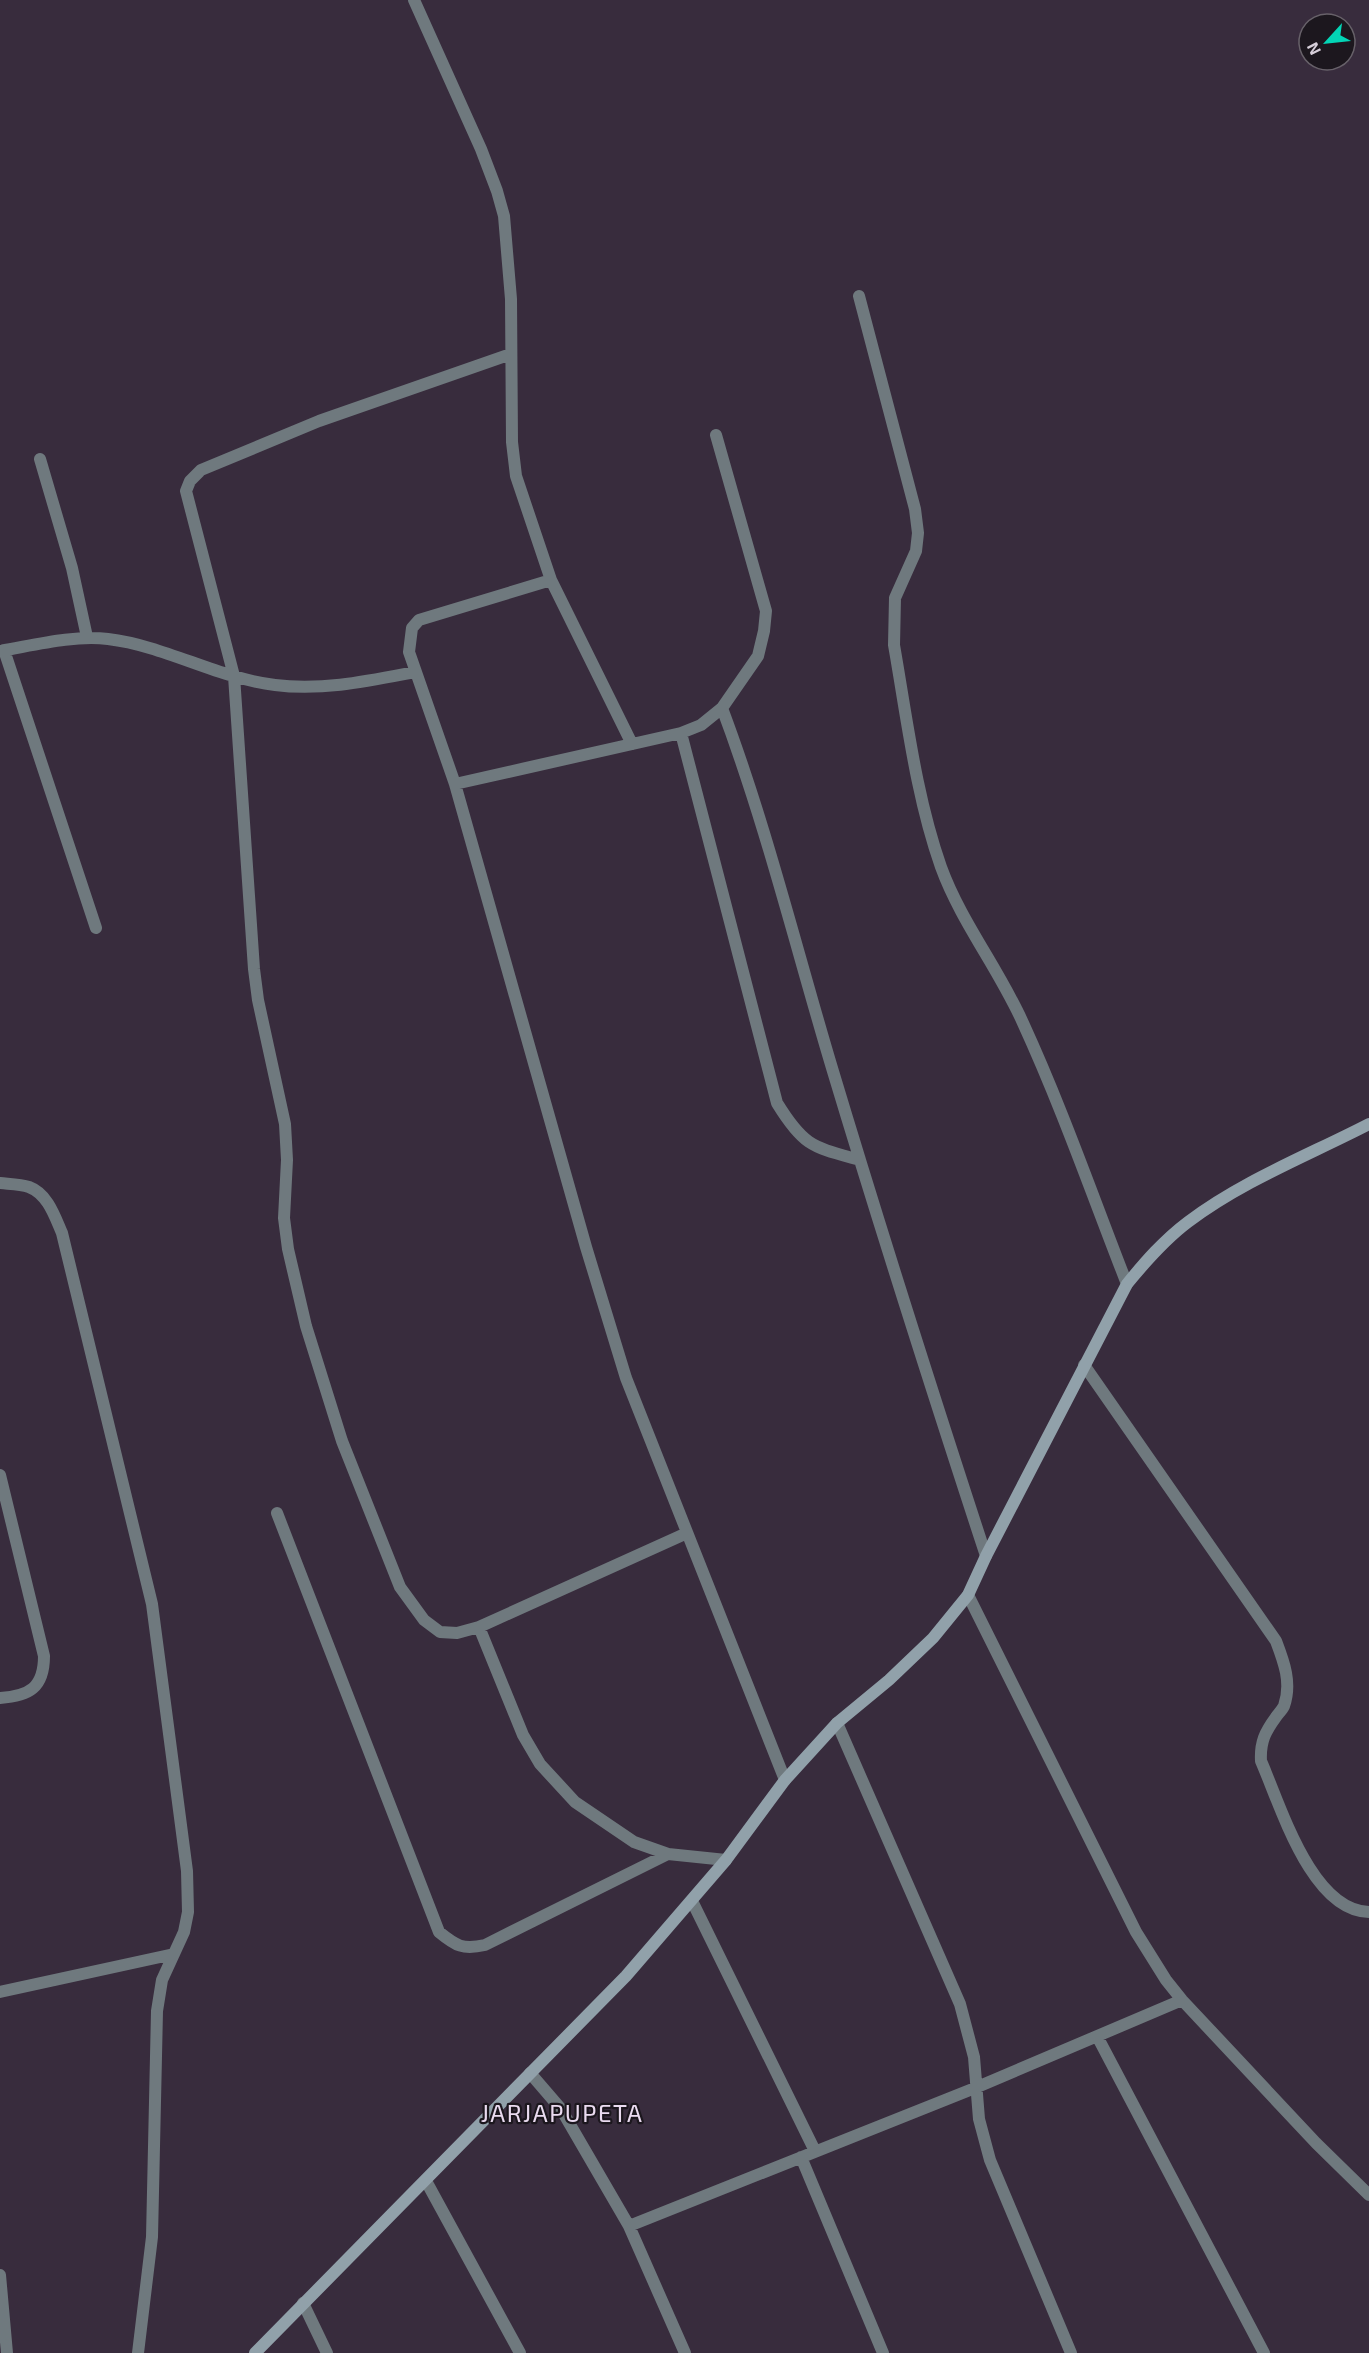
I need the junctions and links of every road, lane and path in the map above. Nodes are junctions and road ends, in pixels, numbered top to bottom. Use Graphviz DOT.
graph roads {
  1 [pos="414,0"];
  2 [pos="859,296"];
  3 [pos="511,354"];
  4 [pos="716,435"];
  5 [pos="40,459"];
  6 [pos="551,580"];
  7 [pos="87,637"];
  8 [pos="2,650"];
  9 [pos="415,672"];
  10 [pos="234,676"];
  11 [pos="722,708"];
  12 [pos="681,733"];
  13 [pos="632,744"];
  14 [pos="455,784"];
  15 [pos="96,928"];
  16 [pos="1369,1124"];
  17 [pos="860,1160"];
  18 [pos="0,1183"];
  19 [pos="1127,1284"];
  20 [pos="1084,1365"];
  21 [pos="0,1475"];
  22 [pos="277,1513"];
  23 [pos="687,1533"];
  24 [pos="986,1556"];
  25 [pos="968,1595"];
  26 [pos="479,1627"];
  27 [pos="0,1698"];
  28 [pos="837,1723"];
  29 [pos="785,1780"];
  30 [pos="669,1854"];
  31 [pos="726,1860"];
  32 [pos="692,1901"];
  33 [pos="1369,1912"];
  34 [pos="174,1954"];
  35 [pos="0,1992"];
  36 [pos="1182,2000"];
  37 [pos="1097,2036"];
  38 [pos="530,2073"];
  39 [pos="975,2088"];
  40 [pos="815,2151"];
  41 [pos="801,2157"];
  42 [pos="426,2181"];
  43 [pos="1369,2195"];
  44 [pos="629,2226"];
  45 [pos="0,2275"];
  46 [pos="303,2303"];
  47 [pos="7,2353"];
  48 [pos="138,2353"];
  49 [pos="255,2353"];
  50 [pos="327,2353"];
  51 [pos="520,2353"];
  52 [pos="685,2353"];
  53 [pos="884,2353"];
  54 [pos="1071,2353"];
  55 [pos="1264,2353"];
  1 -- 3 [label="street"];
  2 -- 19 [label="street"];
  3 -- 6 [label="street"];
  3 -- 10 [label="street"];
  4 -- 11 [label="street"];
  5 -- 7 [label="street"];
  6 -- 9 [label="street"];
  6 -- 13 [label="street"];
  7 -- 8 [label="street"];
  7 -- 10 [label="street"];
  8 -- 15 [label="street"];
  9 -- 10 [label="street"];
  9 -- 14 [label="street"];
  10 -- 26 [label="street"];
  11 -- 12 [label="street"];
  11 -- 17 [label="street"];
  12 -- 13 [label="street"];
  12 -- 17 [label="street"];
  13 -- 14 [label="street"];
  14 -- 23 [label="street"];
  16 -- 19 [label="main road"];
  17 -- 24 [label="street"];
  18 -- 34 [label="street"];
  19 -- 20 [label="main road"];
  20 -- 24 [label="main road"];
  20 -- 33 [label="street"];
  21 -- 27 [label="street"];
  22 -- 30 [label="street"];
  23 -- 26 [label="street"];
  23 -- 29 [label="street"];
  24 -- 25 [label="main road"];
  25 -- 28 [label="main road"];
  25 -- 36 [label="street"];
  26 -- 30 [label="street"];
  28 -- 29 [label="main road"];
  28 -- 39 [label="street"];
  29 -- 31 [label="main road"];
  30 -- 31 [label="street"];
  31 -- 32 [label="main road"];
  32 -- 38 [label="main road"];
  32 -- 40 [label="street"];
  34 -- 35 [label="street"];
  34 -- 48 [label="street"];
  36 -- 37 [label="street"];
  36 -- 43 [label="street"];
  37 -- 39 [label="street"];
  37 -- 55 [label="street"];
  38 -- 42 [label="main road"];
  38 -- 44 [label="street"];
  39 -- 40 [label="street"];
  39 -- 54 [label="street"];
  40 -- 41 [label="street"];
  41 -- 44 [label="street"];
  41 -- 53 [label="street"];
  42 -- 46 [label="main road"];
  42 -- 51 [label="street"];
  44 -- 52 [label="street"];
  45 -- 47 [label="street"];
  46 -- 49 [label="main road"];
  46 -- 50 [label="street"];
}
